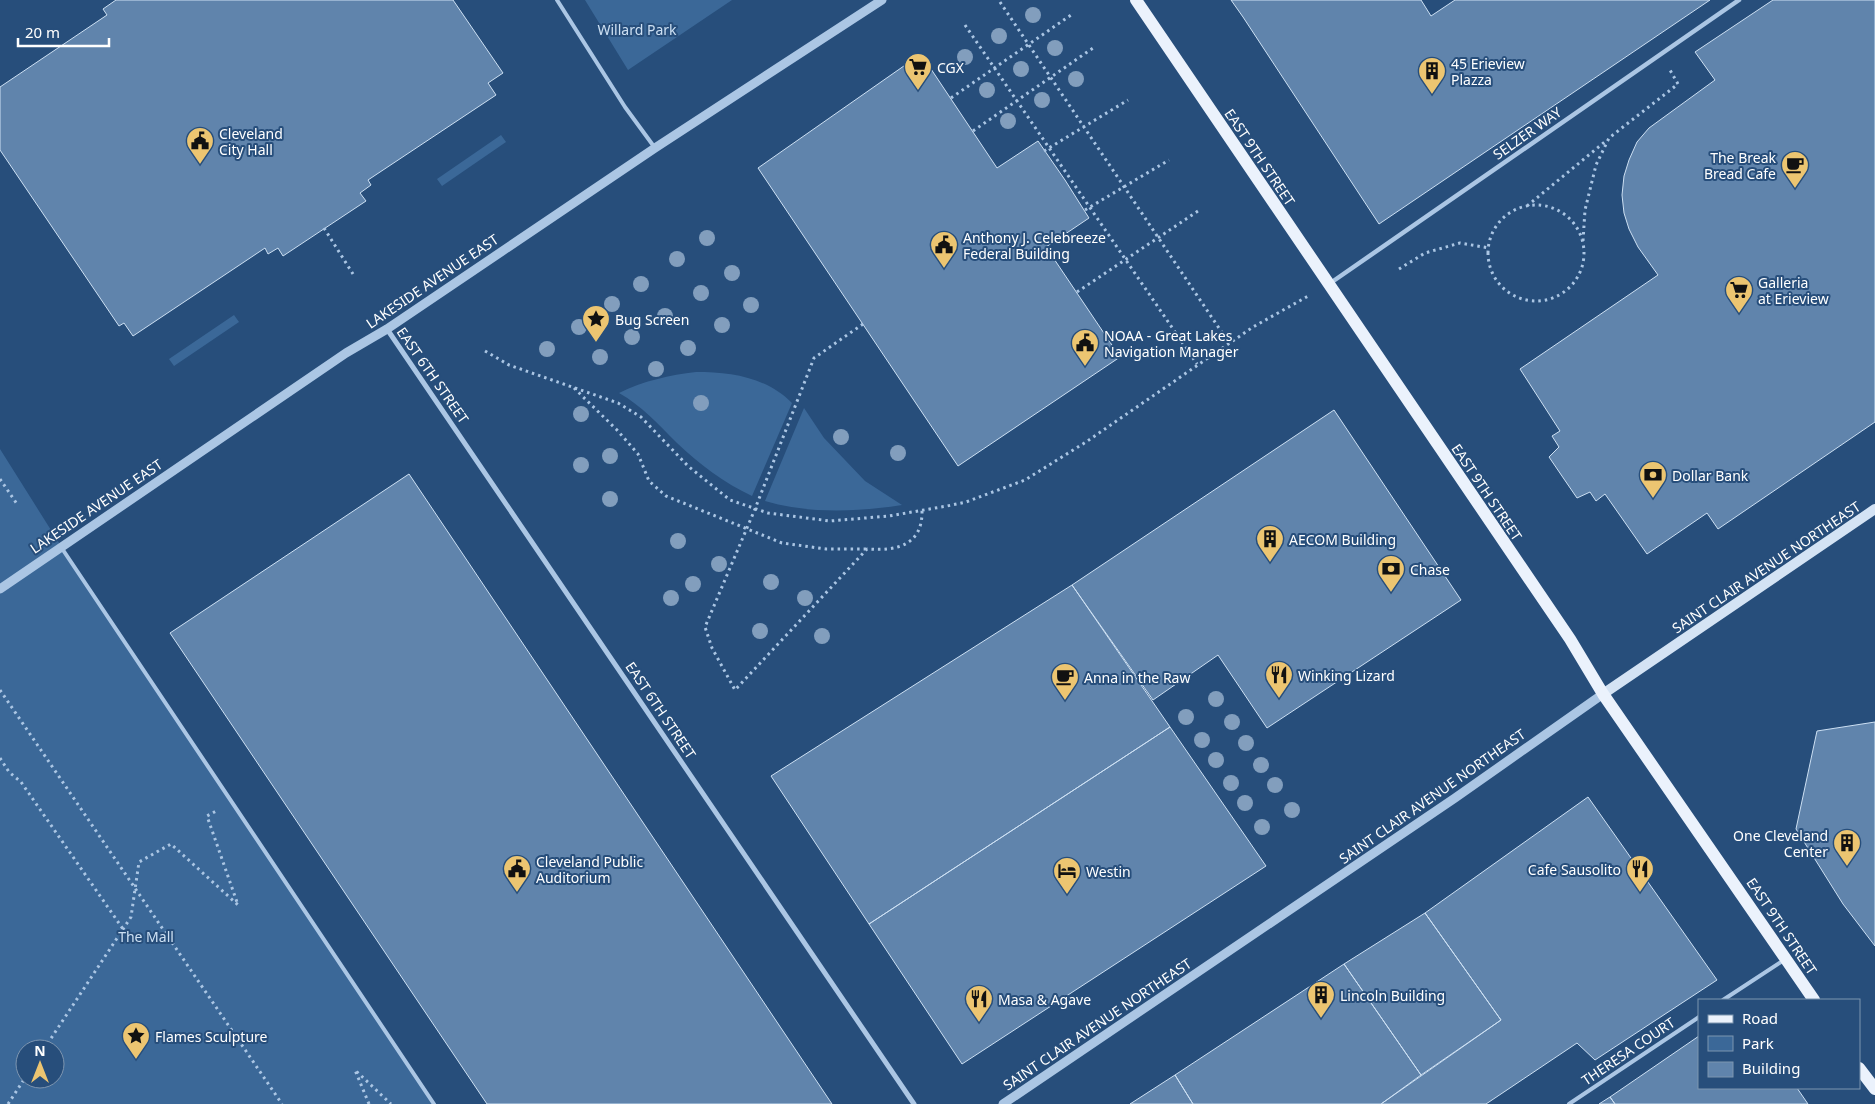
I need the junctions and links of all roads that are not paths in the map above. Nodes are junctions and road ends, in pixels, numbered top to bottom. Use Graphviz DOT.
graph roads {
  1 [pos="557,0"];
  2 [pos="882,0"];
  3 [pos="1136,0"];
  4 [pos="1739,0"];
  5 [pos="656,148"];
  6 [pos="1328,285"];
  7 [pos="387,329"];
  8 [pos="1875,509"];
  9 [pos="61,546"];
  10 [pos="0,589"];
  11 [pos="1603,694"];
  12 [pos="1786,958"];
  13 [pos="1724,999"];
  14 [pos="1813,999"];
  15 [pos="1698,1018"];
  16 [pos="1860,1069"];
  17 [pos="1875,1089"];
  18 [pos="434,1104"];
  19 [pos="914,1104"];
  20 [pos="1003,1104"];
  21 [pos="1569,1104"];
  1 -- 5 [label="lane"];
  2 -- 5 [label="street, LAKESIDE AVENUE EAST"];
  3 -- 6 [label="main road, EAST 9TH STREET"];
  4 -- 6 [label="street, SELZER WAY"];
  5 -- 7 [label="street, LAKESIDE AVENUE EAST"];
  6 -- 11 [label="main road, EAST 9TH STREET"];
  7 -- 9 [label="street, LAKESIDE AVENUE EAST"];
  7 -- 19 [label="street, EAST 6TH STREET"];
  8 -- 11 [label="main road, SAINT CLAIR AVENUE NORTHEAST"];
  9 -- 10 [label="street, LAKESIDE AVENUE EAST"];
  9 -- 18 [label="lane"];
  11 -- 12 [label="main road, EAST 9TH STREET"];
  11 -- 20 [label="street, SAINT CLAIR AVENUE NORTHEAST"];
  12 -- 13 [label="lane"];
  12 -- 14 [label="main road, EAST 9TH STREET"];
  15 -- 21 [label="lane, THERESA COURT"];
  16 -- 17 [label="main road"];
}
